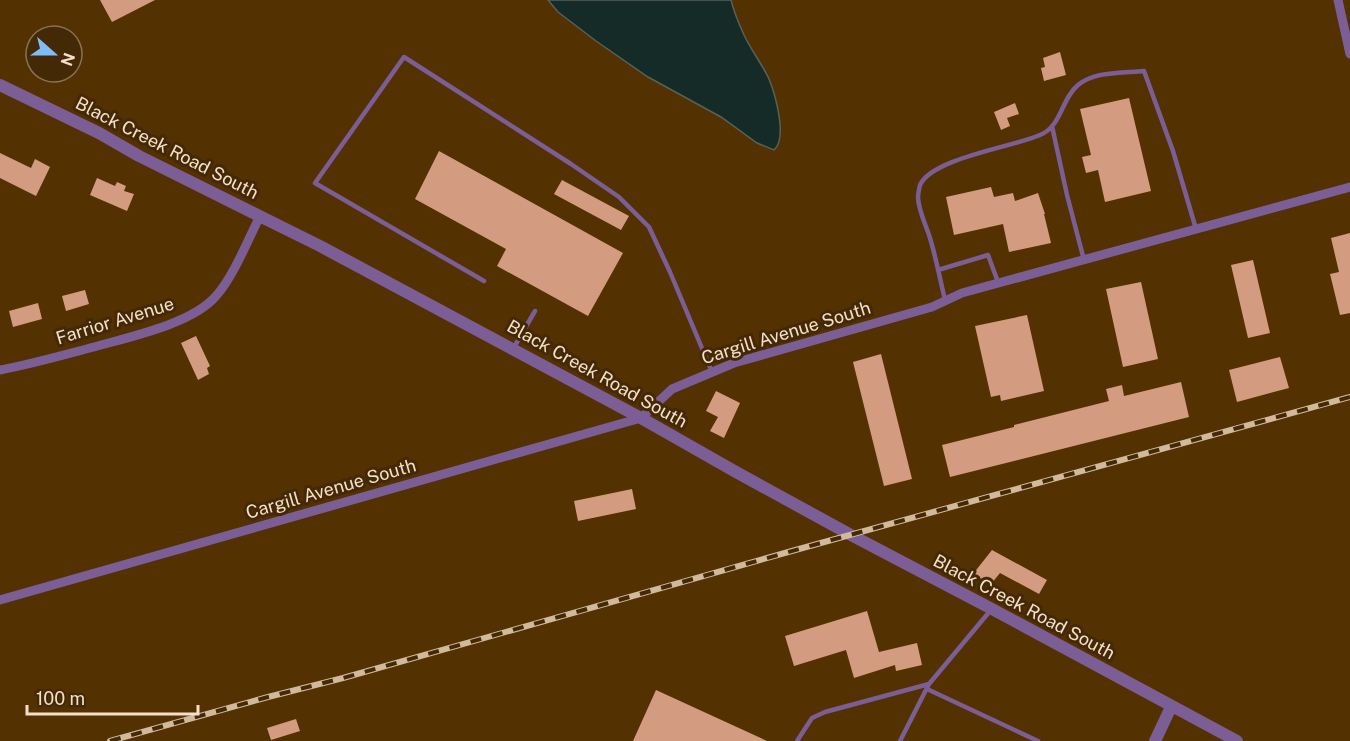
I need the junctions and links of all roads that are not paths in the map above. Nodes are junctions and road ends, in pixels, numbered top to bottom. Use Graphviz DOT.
graph roads {
  1 [pos="1338,0"];
  2 [pos="1350,54"];
  3 [pos="0,85"];
  4 [pos="1052,126"];
  5 [pos="1350,187"];
  6 [pos="260,216"];
  7 [pos="1196,229"];
  8 [pos="1084,260"];
  9 [pos="938,270"];
  10 [pos="484,281"];
  11 [pos="999,283"];
  12 [pos="945,301"];
  13 [pos="535,311"];
  14 [pos="513,349"];
  15 [pos="0,370"];
  16 [pos="712,372"];
  17 [pos="641,418"];
  18 [pos="0,600"];
  19 [pos="992,609"];
  20 [pos="928,686"];
  21 [pos="1171,707"];
  22 [pos="797,741"];
  23 [pos="900,741"];
  24 [pos="1038,741"];
  25 [pos="1155,741"];
  26 [pos="1237,741"];
  1 -- 2 [label="street"];
  3 -- 6 [label="street, Black Creek Road South"];
  4 -- 7 [label="lane"];
  4 -- 8 [label="lane"];
  4 -- 9 [label="lane"];
  5 -- 7 [label="street, Cargill Avenue South"];
  6 -- 14 [label="street, Black Creek Road South"];
  6 -- 15 [label="street, Farrior Avenue"];
  7 -- 8 [label="street, Cargill Avenue South"];
  8 -- 11 [label="street, Cargill Avenue South"];
  9 -- 11 [label="lane"];
  9 -- 12 [label="lane"];
  10 -- 16 [label="lane"];
  11 -- 12 [label="street, Cargill Avenue South"];
  12 -- 16 [label="street, Cargill Avenue South"];
  13 -- 14 [label="lane"];
  14 -- 17 [label="street, Black Creek Road South"];
  16 -- 17 [label="street, Cargill Avenue South"];
  17 -- 18 [label="street, Cargill Avenue South"];
  17 -- 19 [label="street, Black Creek Road South"];
  19 -- 20 [label="lane"];
  19 -- 21 [label="street, Black Creek Road South"];
  20 -- 22 [label="lane"];
  20 -- 23 [label="lane"];
  20 -- 24 [label="lane"];
  21 -- 25 [label="street"];
  21 -- 26 [label="street, Black Creek Road South"];
}
